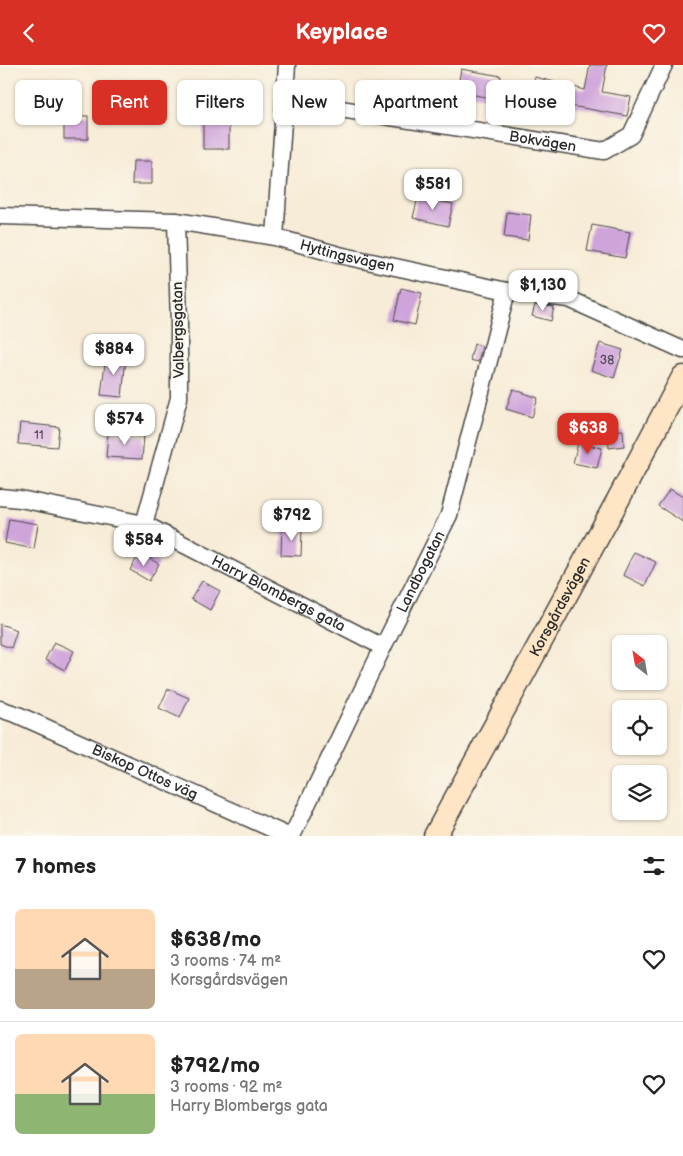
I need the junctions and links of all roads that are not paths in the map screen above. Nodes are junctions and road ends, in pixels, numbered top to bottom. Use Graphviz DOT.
graph roads {
  1 [pos="286,65"];
  2 [pos="664,65"];
  3 [pos="285,80"];
  4 [pos="345,110"];
  5 [pos="282,125"];
  6 [pos="0,216"];
  7 [pos="176,221"];
  8 [pos="275,237"];
  9 [pos="507,291"];
  10 [pos="683,350"];
  11 [pos="681,388"];
  12 [pos="0,497"];
  13 [pos="144,524"];
  14 [pos="383,647"];
  15 [pos="0,709"];
  16 [pos="288,836"];
  17 [pos="292,836"];
  18 [pos="435,836"];
  1 -- 3 [label="street"];
  2 -- 4 [label="street, Bokvägen"];
  5 -- 8 [label="street"];
  6 -- 7 [label="street, Hyttingsvägen"];
  7 -- 8 [label="street, Hyttingsvägen"];
  7 -- 13 [label="street, Valbergsgatan"];
  8 -- 9 [label="street, Hyttingsvägen"];
  9 -- 10 [label="street, Hyttingsvägen"];
  9 -- 14 [label="street, Landbogatan"];
  11 -- 18 [label="street, Korsgårdsvägen"];
  12 -- 13 [label="street, Harry Blombergs gata"];
  13 -- 14 [label="street, Harry Blombergs gata"];
  14 -- 17 [label="street, Landbogatan"];
  15 -- 16 [label="street, Biskop Ottos väg"];
}
